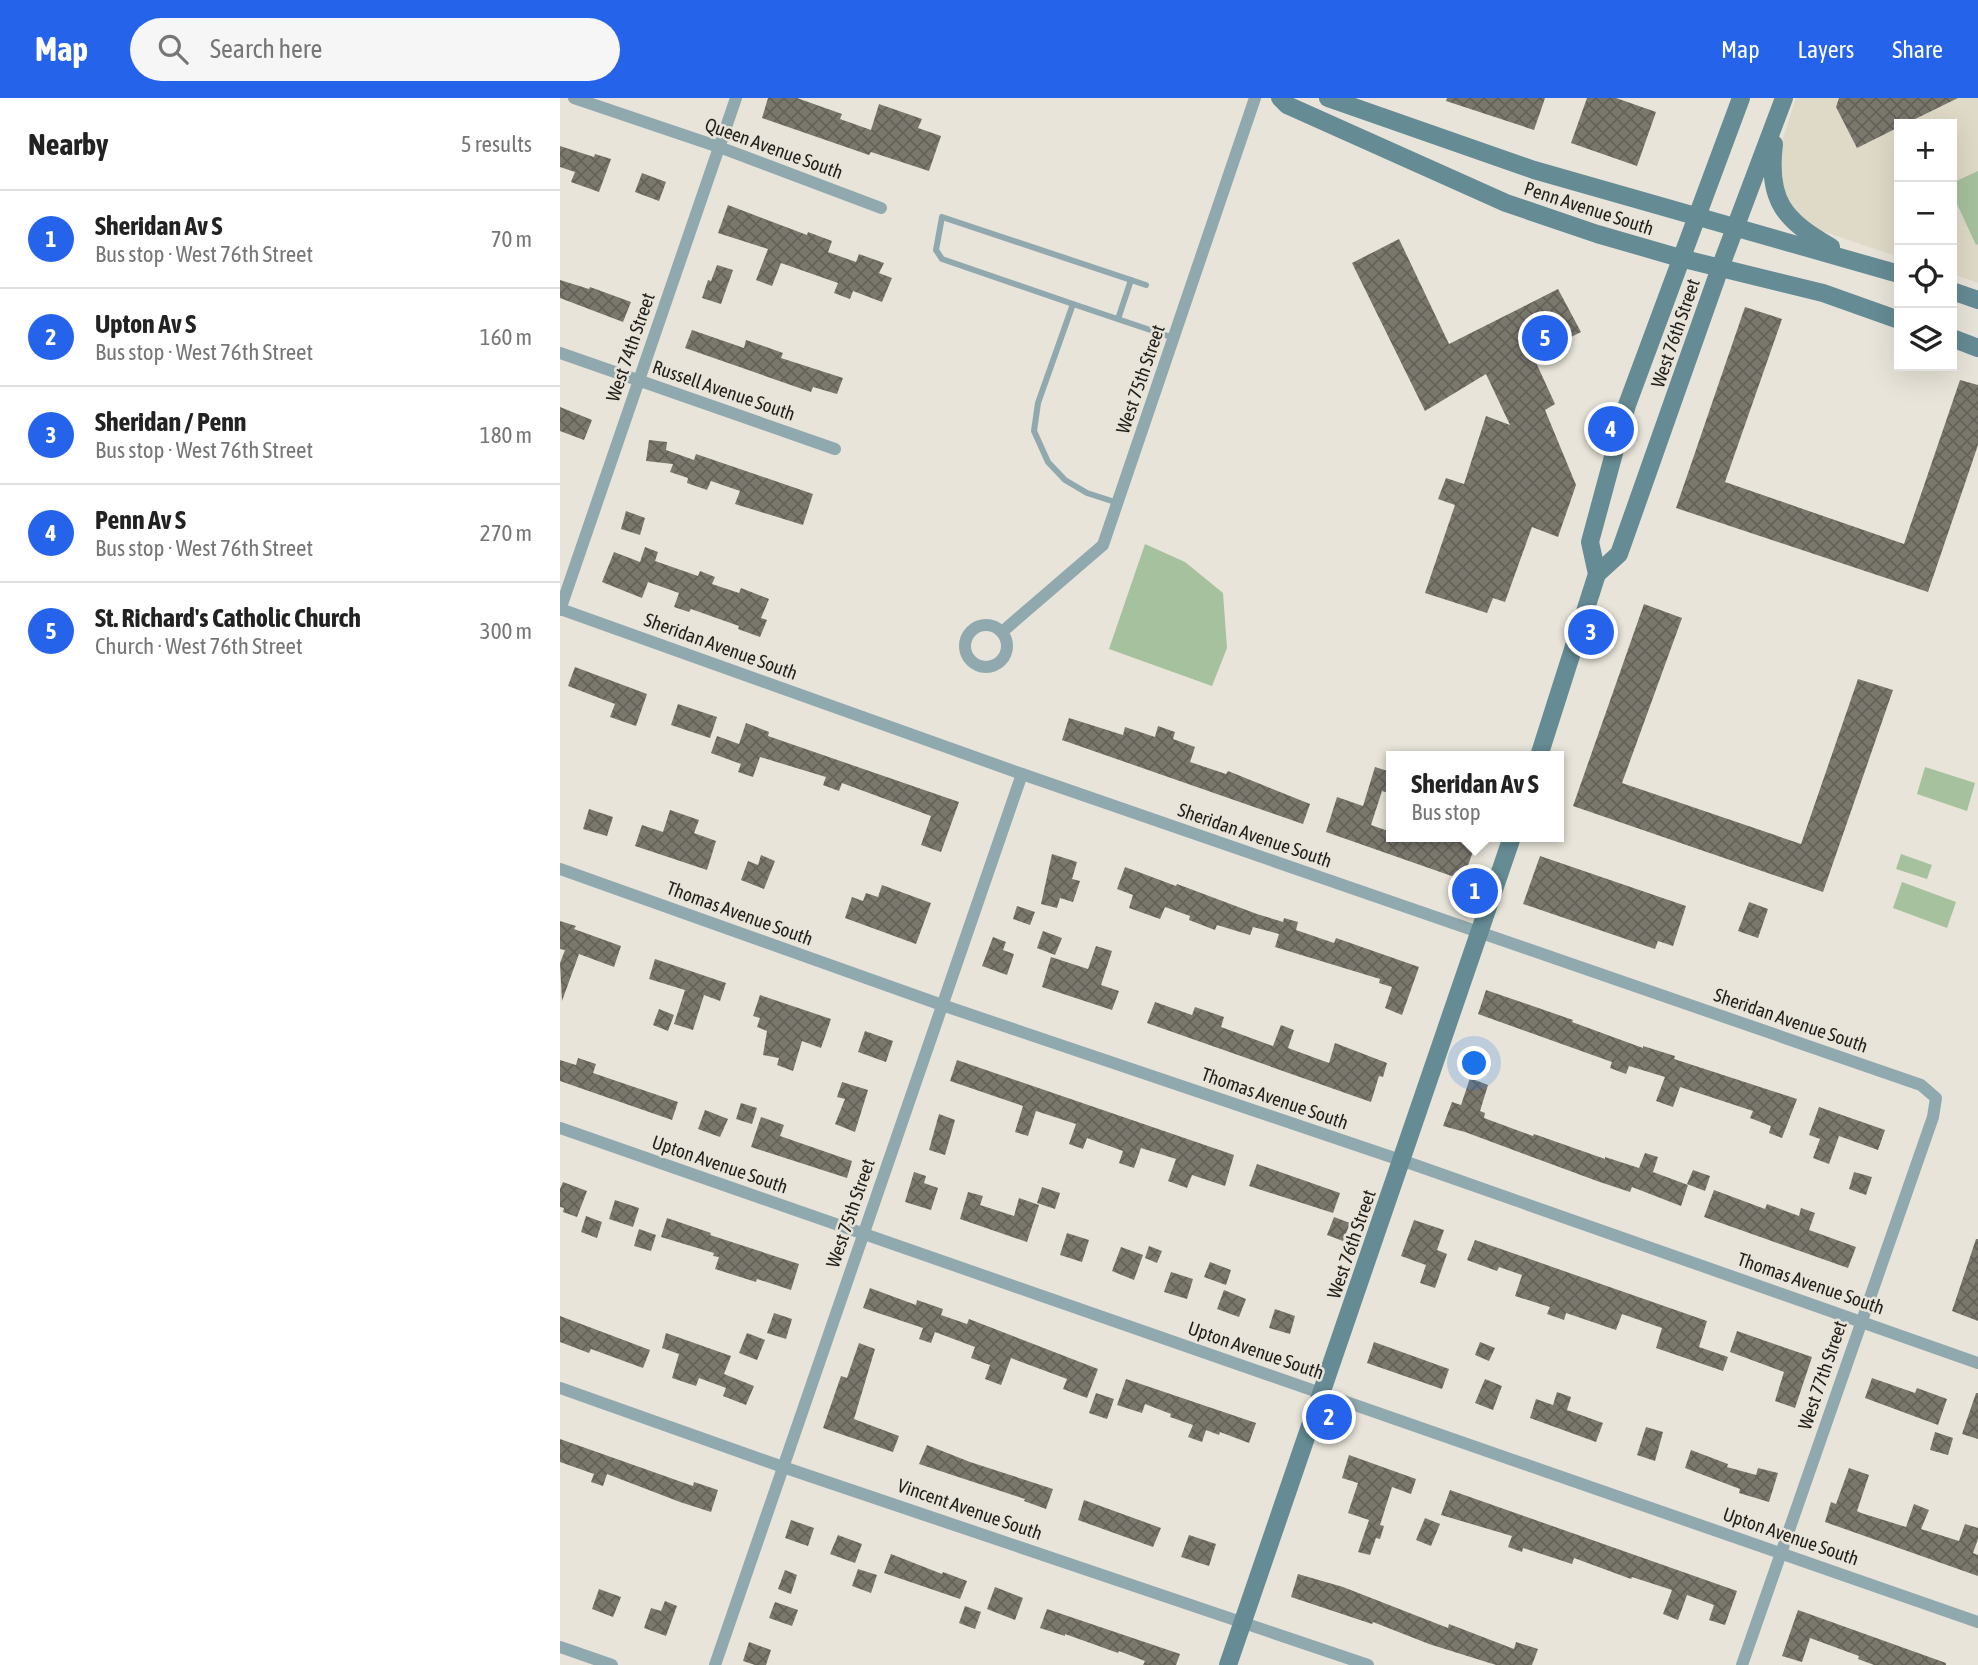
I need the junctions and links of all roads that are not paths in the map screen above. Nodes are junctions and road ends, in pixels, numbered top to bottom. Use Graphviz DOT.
graph roads {
  1 [pos="574,98"];
  2 [pos="736,98"];
  3 [pos="1255,98"];
  4 [pos="1280,98"];
  5 [pos="1328,98"];
  6 [pos="1741,98"];
  7 [pos="1781,105"];
  8 [pos="719,147"];
  9 [pos="881,208"];
  10 [pos="1695,218"];
  11 [pos="1735,229"];
  12 [pos="1680,258"];
  13 [pos="1851,259"];
  14 [pos="1720,268"];
  15 [pos="1894,272"];
  16 [pos="1131,280"];
  17 [pos="1146,285"];
  18 [pos="1957,293"];
  19 [pos="1978,300"];
  20 [pos="1073,304"];
  21 [pos="1894,318"];
  22 [pos="1118,319"];
  23 [pos="1174,338"];
  24 [pos="1957,340"];
  25 [pos="1978,348"];
  26 [pos="560,353"];
  27 [pos="639,380"];
  28 [pos="835,449"];
  29 [pos="1118,503"];
  30 [pos="1597,574"];
  31 [pos="560,609"];
  32 [pos="1002,632"];
  33 [pos="1541,751"];
  34 [pos="1022,774"];
  35 [pos="1510,842"];
  36 [pos="560,869"];
  37 [pos="1481,934"];
  38 [pos="942,1005"];
  39 [pos="1936,1098"];
  40 [pos="560,1128"];
  41 [pos="1402,1161"];
  42 [pos="863,1234"];
  43 [pos="1862,1320"];
  44 [pos="1978,1363"];
  45 [pos="560,1388"];
  46 [pos="1322,1393"];
  47 [pos="783,1467"];
  48 [pos="1781,1553"];
  49 [pos="1978,1622"];
  50 [pos="1243,1623"];
  51 [pos="560,1647"];
  52 [pos="612,1665"];
  53 [pos="715,1665"];
  54 [pos="1228,1665"];
  55 [pos="1368,1665"];
  56 [pos="1742,1665"];
  1 -- 8 [label="street, Queen Avenue South"];
  2 -- 8 [label="street, West 74th Street"];
  3 -- 23 [label="street, West 75th Street"];
  4 -- 12 [label="street, Penn Avenue South"];
  5 -- 10 [label="street, Penn Avenue South"];
  6 -- 10 [label="street, West 76th Street"];
  7 -- 11 [label="street, West 76th Street"];
  7 -- 13 [label="street"];
  8 -- 9 [label="street, Queen Avenue South"];
  8 -- 27 [label="street, West 74th Street"];
  10 -- 11 [label="street, Penn Avenue South"];
  10 -- 12 [label="street, West 76th Street"];
  11 -- 13 [label="street, Penn Avenue South"];
  11 -- 14 [label="street, West 76th Street"];
  12 -- 14 [label="street, Penn Avenue South"];
  12 -- 30 [label="street, West 76th Street"];
  13 -- 15 [label="street, Penn Avenue South"];
  14 -- 21 [label="street, Penn Avenue South"];
  14 -- 30 [label="street, West 76th Street"];
  16 -- 17 [label="lane"];
  16 -- 20 [label="lane"];
  16 -- 22 [label="lane"];
  18 -- 19 [label="street"];
  20 -- 22 [label="lane"];
  20 -- 29 [label="lane"];
  22 -- 23 [label="lane"];
  23 -- 29 [label="street, West 75th Street"];
  24 -- 25 [label="street"];
  26 -- 27 [label="street, Russell Avenue South"];
  27 -- 28 [label="street, Russell Avenue South"];
  27 -- 31 [label="street, West 74th Street"];
  29 -- 32 [label="street, West 75th Street"];
  30 -- 33 [label="street, West 76th Street"];
  31 -- 34 [label="street, Sheridan Avenue South"];
  34 -- 37 [label="street, Sheridan Avenue South"];
  34 -- 38 [label="street, West 75th Street"];
  35 -- 37 [label="street, West 76th Street"];
  36 -- 38 [label="street, Thomas Avenue South"];
  37 -- 39 [label="street, Sheridan Avenue South"];
  37 -- 41 [label="street, West 76th Street"];
  38 -- 41 [label="street, Thomas Avenue South"];
  38 -- 42 [label="street, West 75th Street"];
  39 -- 43 [label="street, West 77th Street"];
  40 -- 42 [label="street, Upton Avenue South"];
  41 -- 43 [label="street, Thomas Avenue South"];
  41 -- 46 [label="street, West 76th Street"];
  42 -- 46 [label="street, Upton Avenue South"];
  42 -- 47 [label="street, West 75th Street"];
  43 -- 44 [label="street, Thomas Avenue South"];
  43 -- 48 [label="street, West 77th Street"];
  45 -- 47 [label="street, Vincent Avenue South"];
  46 -- 48 [label="street, Upton Avenue South"];
  46 -- 50 [label="street, West 76th Street"];
  47 -- 50 [label="street, Vincent Avenue South"];
  47 -- 53 [label="street, West 75th Street"];
  48 -- 49 [label="street, Upton Avenue South"];
  48 -- 56 [label="street, West 77th Street"];
  50 -- 54 [label="street, West 76th Street"];
  50 -- 55 [label="street, Vincent Avenue South"];
  51 -- 52 [label="street"];
}
